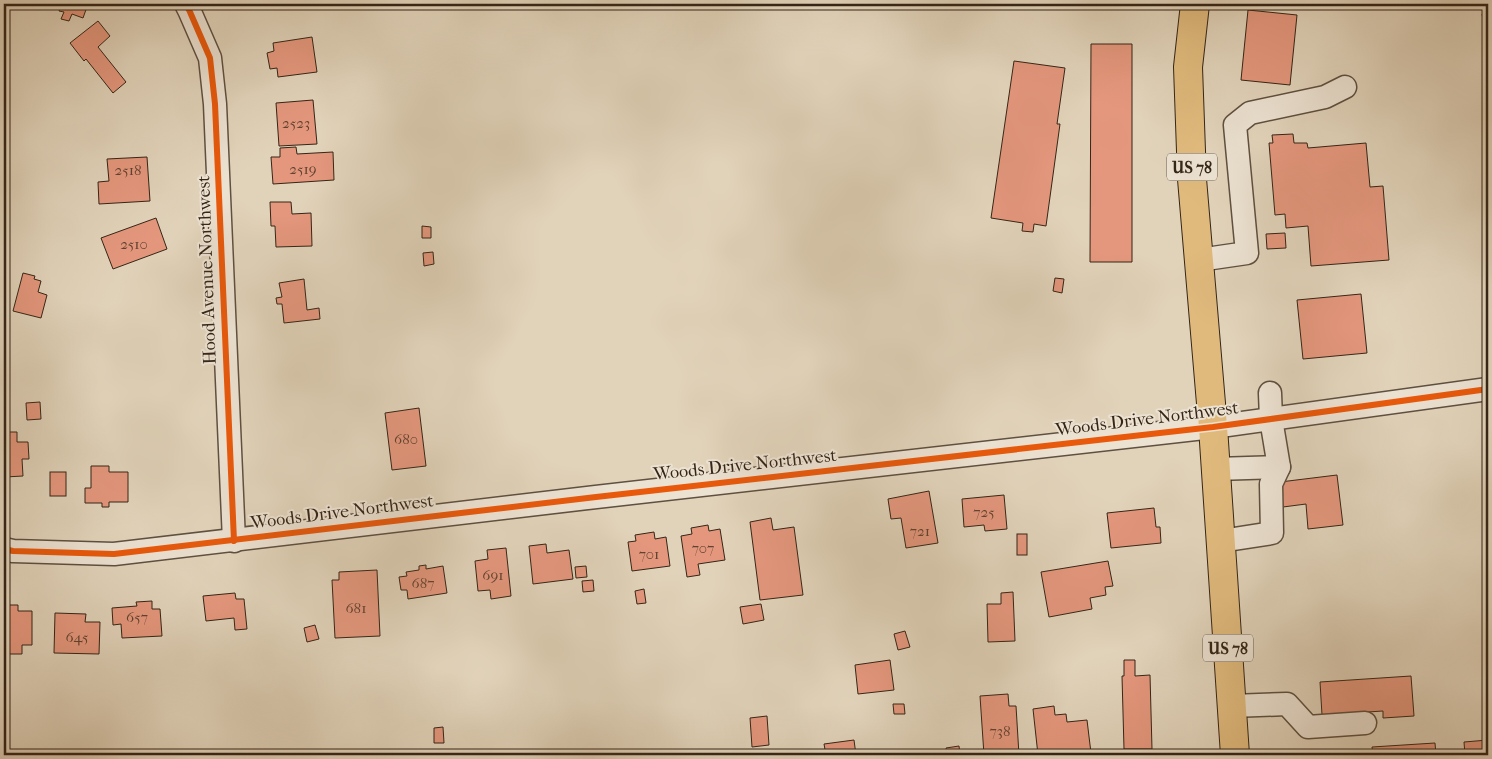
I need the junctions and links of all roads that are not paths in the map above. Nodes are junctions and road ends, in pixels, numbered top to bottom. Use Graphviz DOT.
graph roads {
  1 [pos="186,4"];
  2 [pos="1195,4"];
  3 [pos="1345,87"];
  4 [pos="1199,260"];
  5 [pos="1488,389"];
  6 [pos="1270,393"];
  7 [pos="1271,419"];
  8 [pos="1213,427"];
  9 [pos="1279,467"];
  10 [pos="1216,469"];
  11 [pos="234,541"];
  12 [pos="1221,541"];
  13 [pos="4,549"];
  14 [pos="1232,706"];
  15 [pos="1366,723"];
  16 [pos="1235,755"];
  1 -- 11 [label="street, Hood Avenue Northwest"];
  2 -- 4 [label="main road, US 78"];
  3 -- 4 [label="street"];
  4 -- 8 [label="main road, US 78"];
  5 -- 7 [label="street, Woods Drive Northwest"];
  6 -- 7 [label="street"];
  7 -- 8 [label="street, Woods Drive Northwest"];
  7 -- 9 [label="street"];
  8 -- 10 [label="main road, US 78"];
  8 -- 11 [label="street, Woods Drive Northwest"];
  9 -- 10 [label="street"];
  9 -- 12 [label="street"];
  10 -- 12 [label="main road, US 78"];
  11 -- 13 [label="street, Woods Drive Northwest"];
  12 -- 14 [label="main road, US 78"];
  14 -- 15 [label="street"];
  14 -- 16 [label="main road, US 78"];
}
